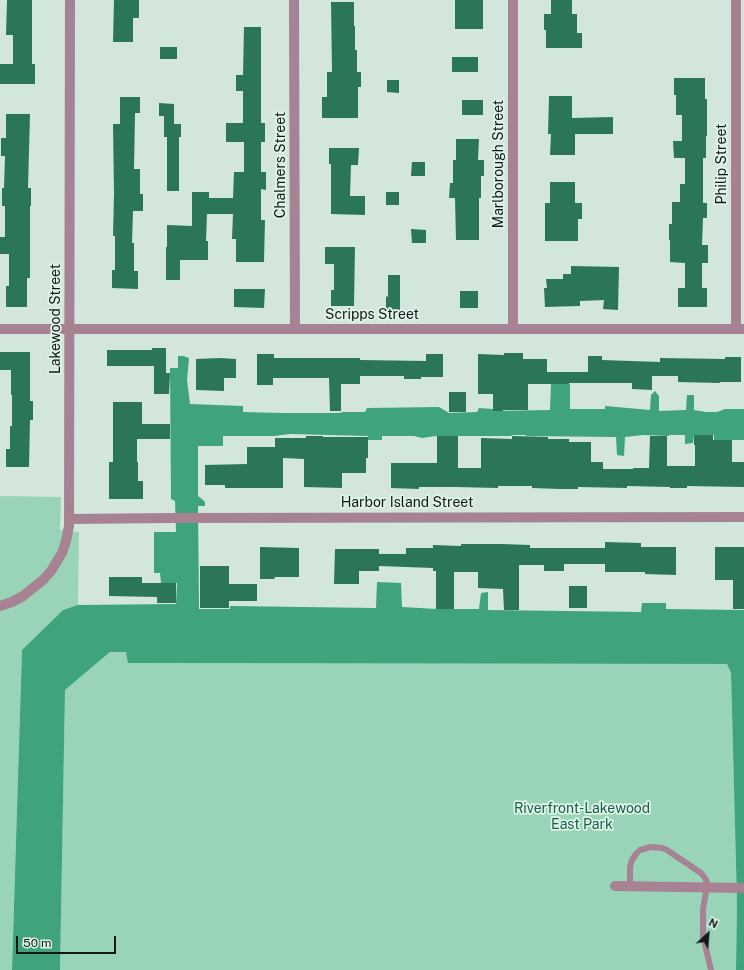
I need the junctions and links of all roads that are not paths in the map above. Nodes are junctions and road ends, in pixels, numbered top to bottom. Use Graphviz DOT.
graph roads {
  1 [pos="70,0"];
  2 [pos="294,0"];
  3 [pos="513,0"];
  4 [pos="736,0"];
  5 [pos="0,329"];
  6 [pos="70,329"];
  7 [pos="295,329"];
  8 [pos="513,329"];
  9 [pos="740,329"];
  10 [pos="744,517"];
  11 [pos="69,519"];
  12 [pos="0,606"];
  13 [pos="615,886"];
  14 [pos="630,886"];
  15 [pos="707,887"];
  16 [pos="739,888"];
  17 [pos="711,970"];
  1 -- 6 [label="street, Lakewood Street"];
  2 -- 7 [label="street, Chalmers Street"];
  3 -- 8 [label="street, Marlborough Street"];
  4 -- 9 [label="street, Philip Street"];
  5 -- 6 [label="street, Scripps Street"];
  6 -- 7 [label="street, Scripps Street"];
  6 -- 11 [label="street, Lakewood Street"];
  7 -- 8 [label="street, Scripps Street"];
  8 -- 9 [label="street, Scripps Street"];
  10 -- 11 [label="street, Harbor Island Street"];
  11 -- 12 [label="street, Lakewood Street"];
  13 -- 14 [label="street"];
  14 -- 15 [label="street"];
  14 -- 15 [label="lane"];
  15 -- 16 [label="street"];
  15 -- 17 [label="lane"];
}
